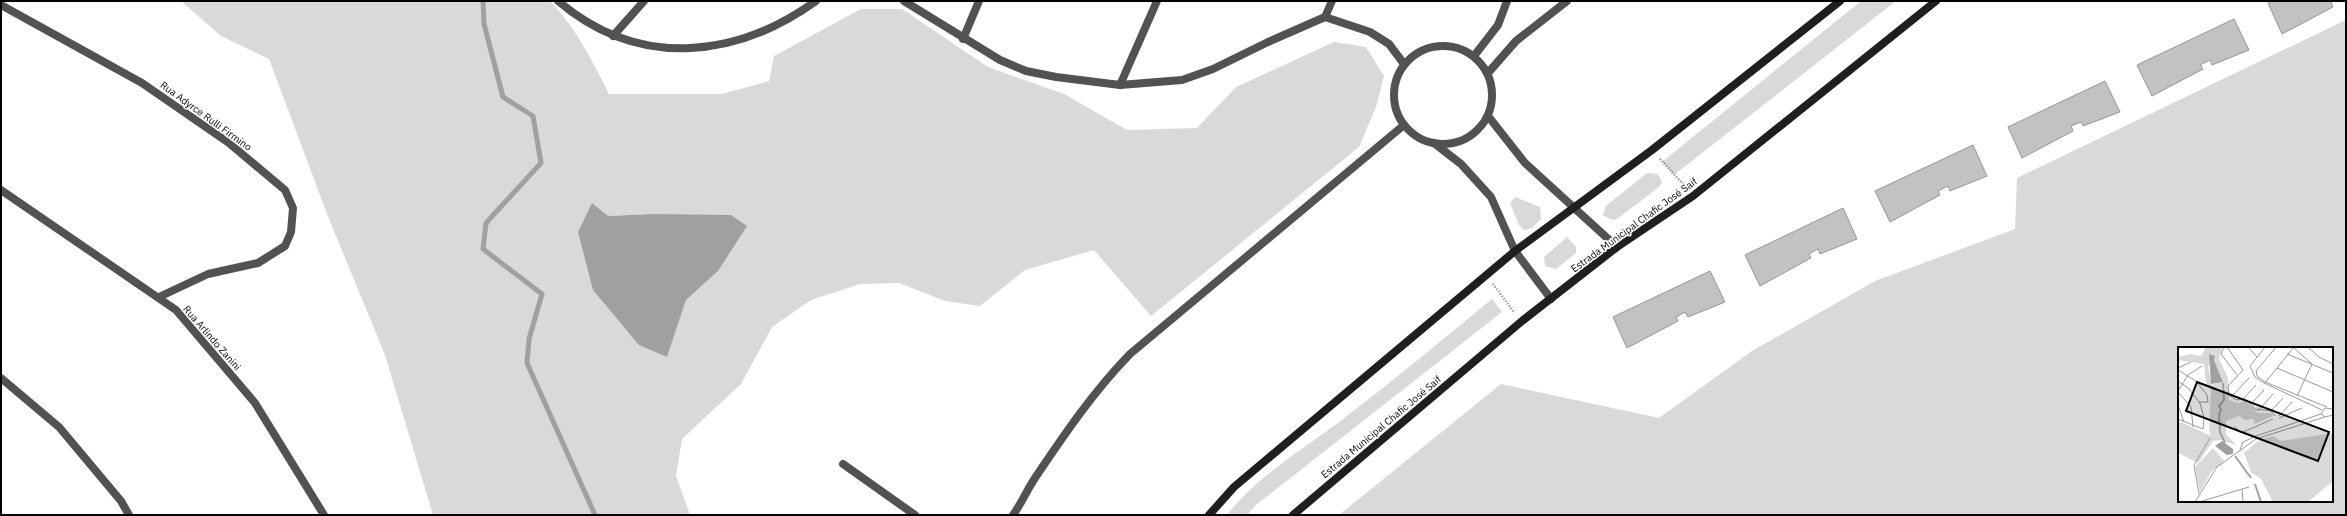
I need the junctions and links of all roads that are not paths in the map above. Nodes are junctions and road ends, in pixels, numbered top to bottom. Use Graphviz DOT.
graph roads {
  1 [pos="558,1"];
  2 [pos="644,1"];
  3 [pos="816,1"];
  4 [pos="904,1"];
  5 [pos="979,1"];
  6 [pos="1157,1"];
  7 [pos="1332,1"];
  8 [pos="1507,1"];
  9 [pos="1568,1"];
  10 [pos="1840,1"];
  11 [pos="1936,1"];
  12 [pos="1,5"];
  13 [pos="1325,17"];
  14 [pos="613,36"];
  15 [pos="963,39"];
  16 [pos="1474,56"];
  17 [pos="1404,64"];
  18 [pos="1488,73"];
  19 [pos="1120,85"];
  20 [pos="1488,116"];
  21 [pos="1404,125"];
  22 [pos="1434,143"];
  23 [pos="1,190"];
  24 [pos="1574,206"];
  25 [pos="1617,247"];
  26 [pos="1515,252"];
  27 [pos="158,297"];
  28 [pos="1551,299"];
  29 [pos="1,378"];
  30 [pos="843,464"];
  31 [pos="129,515"];
  32 [pos="324,515"];
  33 [pos="916,515"];
  34 [pos="1013,515"];
  35 [pos="1209,515"];
  36 [pos="1293,515"];
  1 -- 14 [label="street"];
  2 -- 14 [label="street"];
  3 -- 14 [label="street"];
  4 -- 15 [label="street"];
  5 -- 15 [label="street"];
  6 -- 19 [label="street"];
  7 -- 13 [label="street"];
  8 -- 16 [label="street"];
  9 -- 18 [label="street"];
  10 -- 24 [label="street"];
  11 -- 25 [label="street, Estrada Municipal Chafic José Saif"];
  12 -- 27 [label="street, Rua Adyrce Rulli Firmino"];
  13 -- 17 [label="street"];
  13 -- 19 [label="street"];
  15 -- 19 [label="street"];
  16 -- 17 [label="street"];
  16 -- 18 [label="street"];
  17 -- 21 [label="street"];
  18 -- 20 [label="street"];
  20 -- 22 [label="street"];
  20 -- 24 [label="street"];
  21 -- 22 [label="street"];
  21 -- 34 [label="street"];
  22 -- 26 [label="street"];
  23 -- 27 [label="street, Rua Arlindo Zanini"];
  24 -- 25 [label="street"];
  24 -- 26 [label="street"];
  25 -- 28 [label="street, Estrada Municipal Chafic José Saif"];
  26 -- 28 [label="street"];
  26 -- 35 [label="street"];
  27 -- 32 [label="street, Rua Arlindo Zanini"];
  28 -- 36 [label="street, Estrada Municipal Chafic José Saif"];
  29 -- 31 [label="street"];
  30 -- 33 [label="street"];
}
